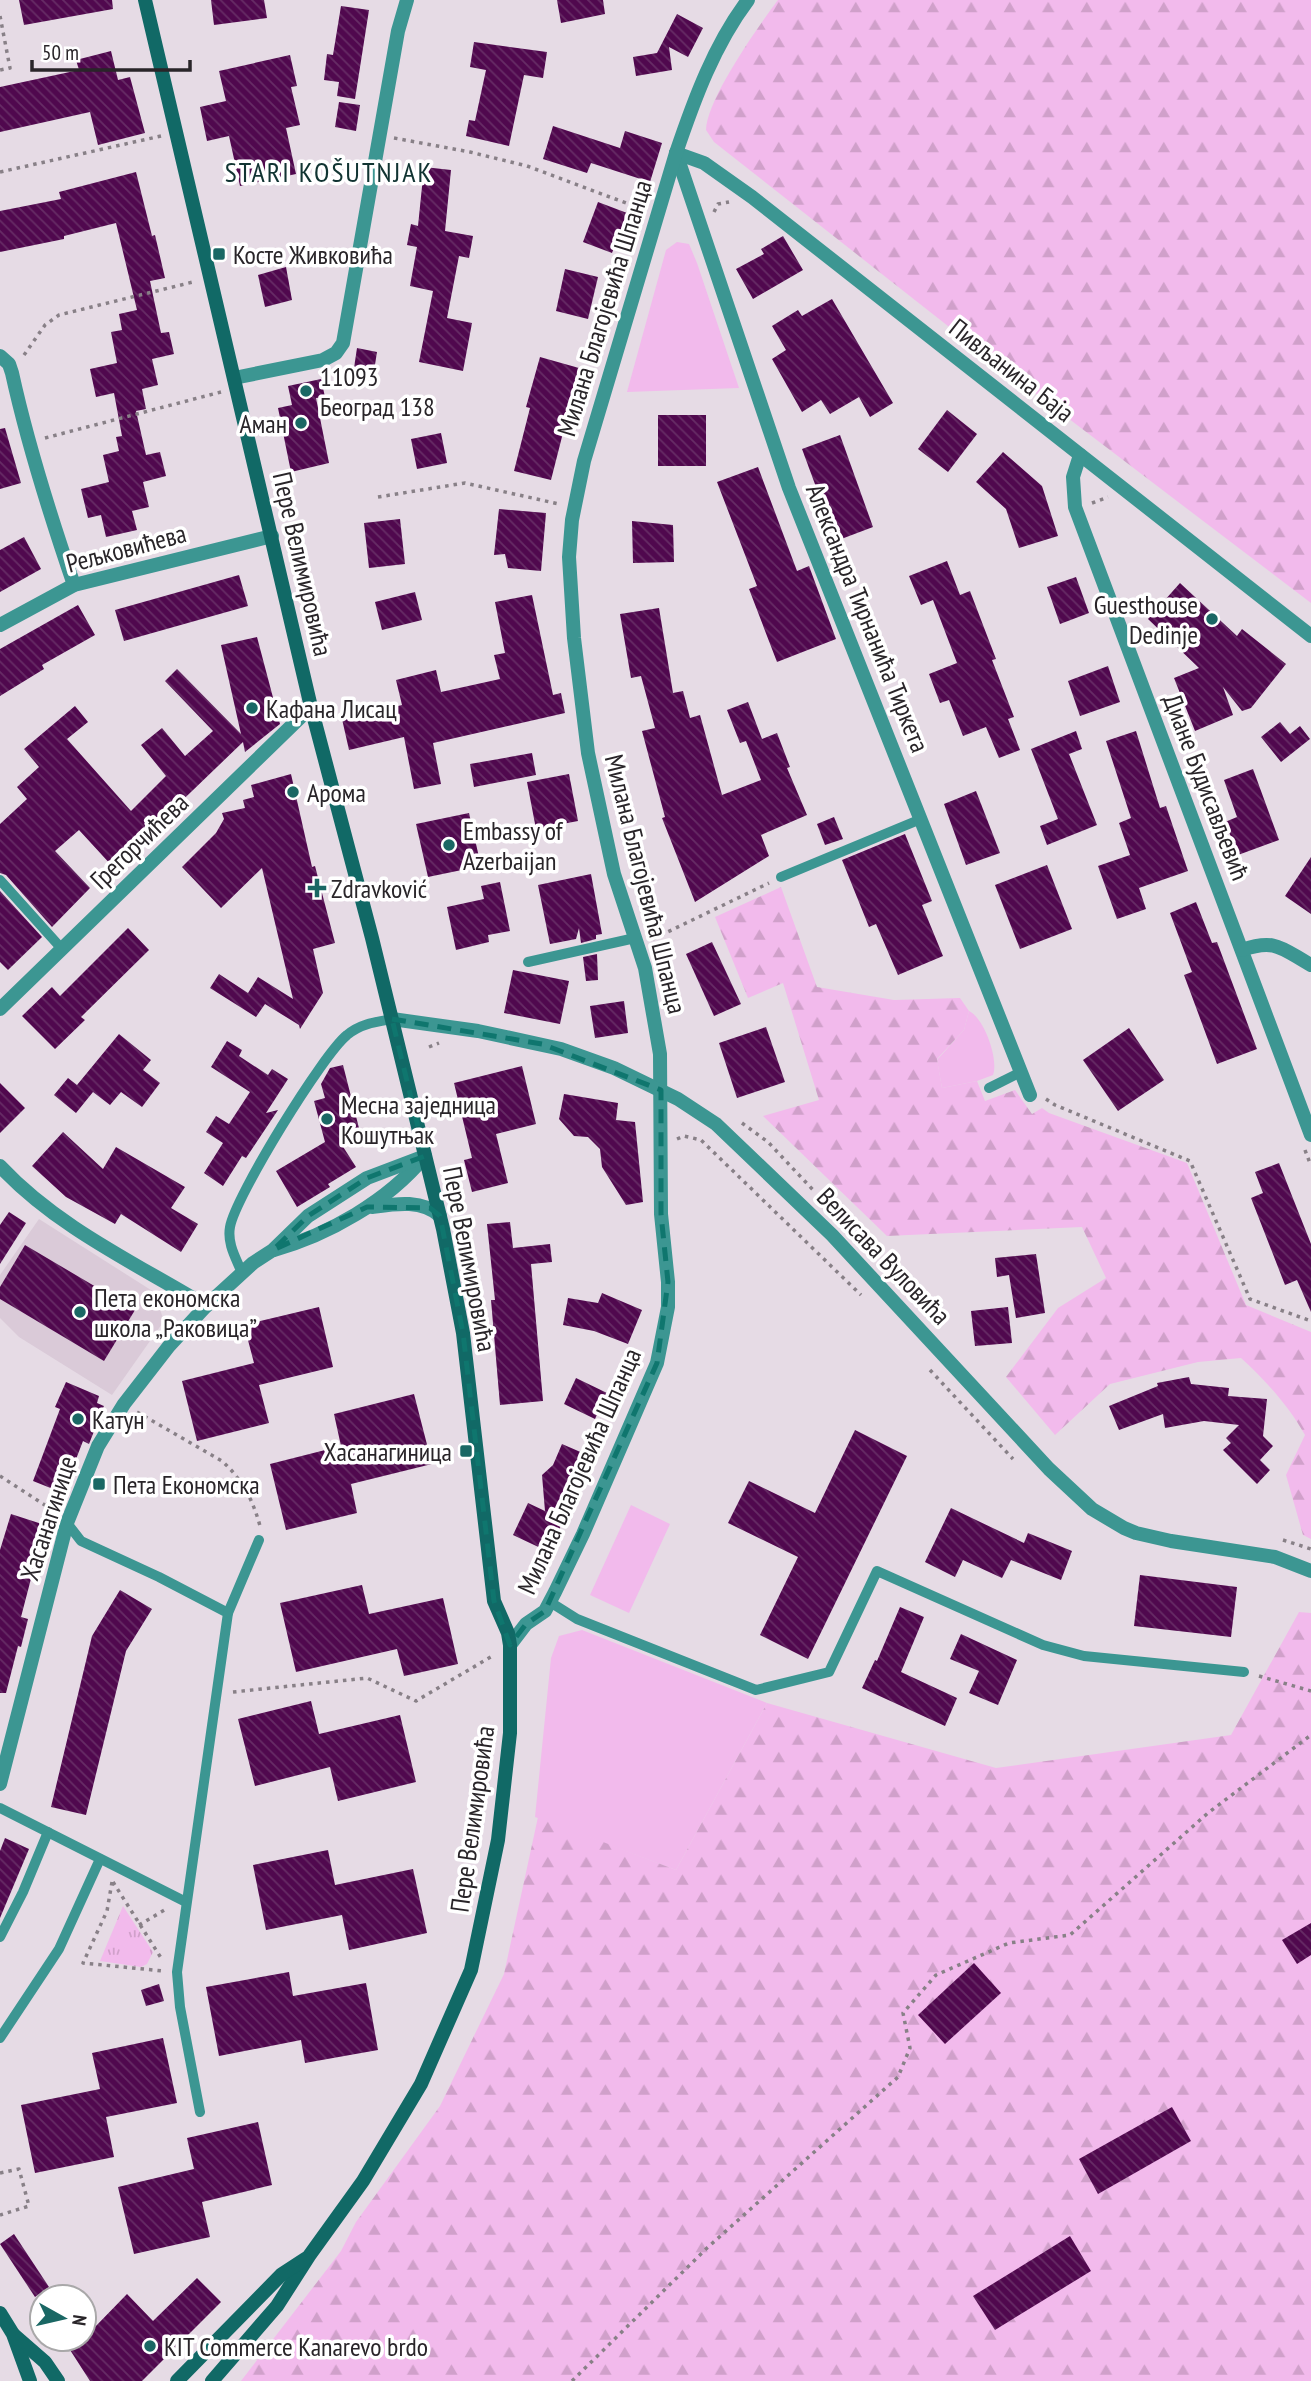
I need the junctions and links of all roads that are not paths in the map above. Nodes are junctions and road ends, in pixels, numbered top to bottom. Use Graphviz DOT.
graph roads {
  1 [pos="145,0"];
  2 [pos="407,0"];
  3 [pos="748,0"];
  4 [pos="676,153"];
  5 [pos="0,356"];
  6 [pos="235,383"];
  7 [pos="1080,455"];
  8 [pos="272,536"];
  9 [pos="74,585"];
  10 [pos="0,625"];
  11 [pos="1311,636"];
  12 [pos="311,707"];
  13 [pos="921,820"];
  14 [pos="781,877"];
  15 [pos="0,880"];
  16 [pos="637,942"];
  17 [pos="62,949"];
  18 [pos="1242,950"];
  19 [pos="528,962"];
  20 [pos="1311,965"];
  21 [pos="0,1009"];
  22 [pos="392,1019"];
  23 [pos="1021,1072"];
  24 [pos="989,1088"];
  25 [pos="661,1090"];
  26 [pos="1030,1095"];
  27 [pos="1311,1135"];
  28 [pos="425,1156"];
  29 [pos="0,1166"];
  30 [pos="367,1207"];
  31 [pos="440,1216"];
  32 [pos="273,1250"];
  33 [pos="242,1273"];
  34 [pos="206,1306"];
  35 [pos="67,1522"];
  36 [pos="258,1540"];
  37 [pos="1311,1571"];
  38 [pos="550,1602"];
  39 [pos="228,1614"];
  40 [pos="510,1645"];
  41 [pos="1244,1672"];
  42 [pos="0,1784"];
  43 [pos="0,1808"];
  44 [pos="48,1832"];
  45 [pos="100,1858"];
  46 [pos="185,1901"];
  47 [pos="0,1937"];
  48 [pos="0,2038"];
  49 [pos="200,2112"];
  50 [pos="309,2256"];
  51 [pos="0,2314"];
  52 [pos="13,2334"];
  53 [pos="30,2381"];
  54 [pos="58,2381"];
  55 [pos="177,2381"];
  56 [pos="212,2381"];
  1 -- 6 [label="main road, Пере Велимировића"];
  2 -- 6 [label="street"];
  3 -- 4 [label="street, Милана Благојевића Шпанца"];
  4 -- 7 [label="street, Пивљанина Баја"];
  4 -- 13 [label="street, Александра Тирнанића Тиркета"];
  4 -- 16 [label="street, Милана Благојевића Шпанца"];
  5 -- 9 [label="street"];
  6 -- 8 [label="main road, Пере Велимировића"];
  7 -- 11 [label="street, Пивљанина Баја"];
  7 -- 18 [label="street, Диане Будисављевић"];
  8 -- 9 [label="street, Рељковићева"];
  8 -- 12 [label="main road, Пере Велимировића"];
  9 -- 10 [label="street, Рељковићева"];
  12 -- 17 [label="street, Грегорчићева"];
  12 -- 22 [label="main road, Пере Велимировића"];
  13 -- 14 [label="lane"];
  13 -- 23 [label="street, Александра Тирнанића Тиркета"];
  15 -- 17 [label="lane"];
  16 -- 19 [label="lane"];
  16 -- 25 [label="street, Милана Благојевића Шпанца"];
  17 -- 21 [label="street, Грегорчићева"];
  18 -- 20 [label="street"];
  18 -- 27 [label="street, Диане Будисављевић"];
  22 -- 25 [label="street, Велисава Вуловића"];
  22 -- 28 [label="main road, Пере Велимировића"];
  22 -- 33 [label="lane"];
  23 -- 24 [label="lane"];
  23 -- 26 [label="street, Александра Тирнанића Тиркета"];
  25 -- 37 [label="street, Велисава Вуловића"];
  25 -- 38 [label="street, Милана Благојевића Шпанца"];
  28 -- 30 [label="street, Хасанагинице"];
  28 -- 31 [label="main road, Пере Велимировића"];
  28 -- 32 [label="street, Хасанагинице"];
  29 -- 34 [label="street"];
  30 -- 31 [label="street, Хасанагинице"];
  30 -- 32 [label="street, Хасанагинице"];
  31 -- 40 [label="main road, Пере Велимировића"];
  32 -- 33 [label="street, Хасанагинице"];
  33 -- 34 [label="street, Хасанагинице"];
  34 -- 35 [label="street, Хасанагинице"];
  35 -- 39 [label="lane"];
  35 -- 42 [label="street, Хасанагинице"];
  36 -- 39 [label="lane"];
  38 -- 40 [label="street, Милана Благојевића Шпанца"];
  38 -- 41 [label="lane"];
  39 -- 46 [label="lane"];
  40 -- 50 [label="main road, Пере Велимировића"];
  43 -- 44 [label="lane"];
  44 -- 45 [label="lane"];
  44 -- 47 [label="lane"];
  45 -- 46 [label="lane"];
  45 -- 48 [label="lane"];
  46 -- 49 [label="lane"];
  50 -- 55 [label="main road, Пере Велимировића"];
  50 -- 56 [label="main road, Пере Велимировића"];
  51 -- 52 [label="main road"];
  52 -- 53 [label="main road"];
  52 -- 54 [label="main road"];
}
